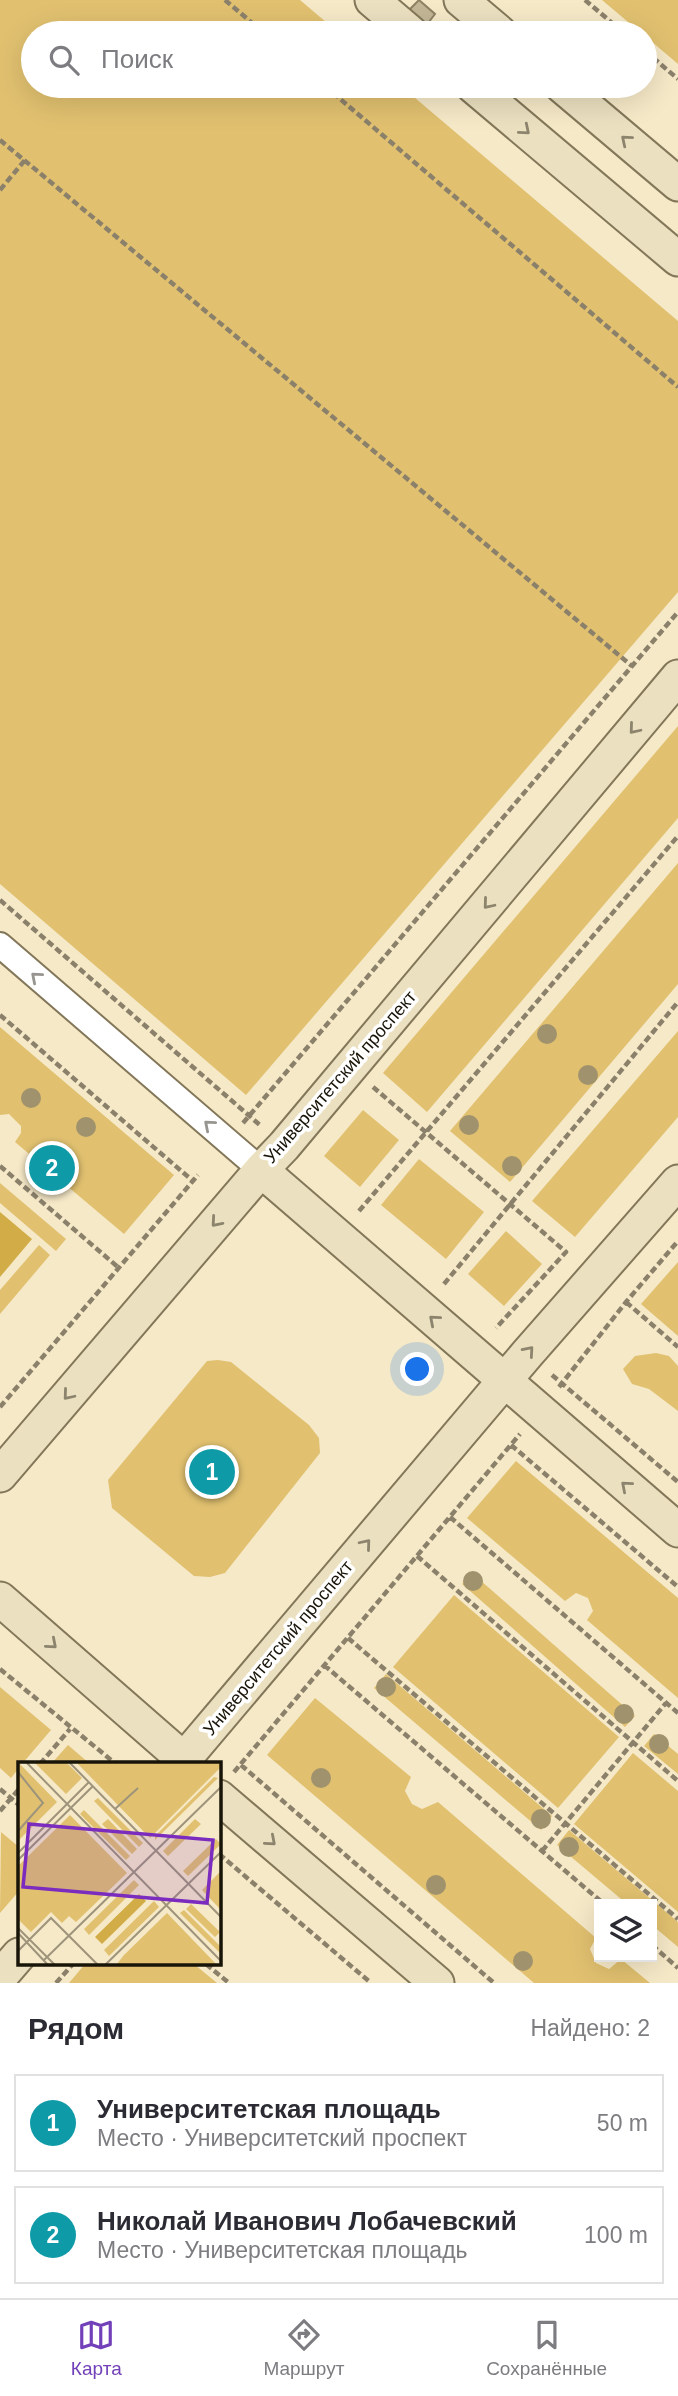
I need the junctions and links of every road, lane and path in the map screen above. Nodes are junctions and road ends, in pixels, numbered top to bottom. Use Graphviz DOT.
graph roads {
  1 [pos="225,0"];
  2 [pos="372,0"];
  3 [pos="461,0"];
  4 [pos="585,0"];
  5 [pos="250,21"];
  6 [pos="397,21"];
  7 [pos="485,21"];
  8 [pos="610,21"];
  9 [pos="657,61"];
  10 [pos="678,79"];
  11 [pos="339,98"];
  12 [pos="487,98"];
  13 [pos="576,98"];
  14 [pos="0,140"];
  15 [pos="25,160"];
  16 [pos="678,184"];
  17 [pos="0,190"];
  18 [pos="678,259"];
  19 [pos="678,387"];
  20 [pos="678,612"];
  21 [pos="632,666"];
  22 [pos="678,677"];
  23 [pos="678,836"];
  24 [pos="0,900"];
  25 [pos="0,945"];
  26 [pos="678,1002"];
  27 [pos="0,1015"];
  28 [pos="373,1087"];
  29 [pos="248,1116"];
  30 [pos="268,1132"];
  31 [pos="425,1132"];
  32 [pos="0,1166"];
  33 [pos="261,1170"];
  34 [pos="198,1175"];
  35 [pos="193,1181"];
  36 [pos="678,1182"];
  37 [pos="511,1205"];
  38 [pos="359,1211"];
  39 [pos="678,1241"];
  40 [pos="669,1252"];
  41 [pos="678,1253"];
  42 [pos="119,1268"];
  43 [pos="444,1284"];
  44 [pos="626,1302"];
  45 [pos="496,1328"];
  46 [pos="678,1347"];
  47 [pos="552,1375"];
  48 [pos="505,1380"];
  49 [pos="563,1383"];
  50 [pos="1,1405"];
  51 [pos="539,1411"];
  52 [pos="511,1445"];
  53 [pos="0,1475"];
  54 [pos="678,1482"];
  55 [pos="450,1517"];
  56 [pos="678,1530"];
  57 [pos="417,1556"];
  58 [pos="678,1587"];
  59 [pos="0,1599"];
  60 [pos="348,1638"];
  61 [pos="324,1665"];
  62 [pos="0,1669"];
  63 [pos="666,1703"];
  64 [pos="678,1713"];
  65 [pos="70,1729"];
  66 [pos="633,1743"];
  67 [pos="42,1762"];
  68 [pos="113,1762"];
  69 [pos="185,1762"];
  70 [pos="241,1765"];
  71 [pos="678,1781"];
  72 [pos="226,1785"];
  73 [pos="0,1789"];
  74 [pos="18,1790"];
  75 [pos="11,1798"];
  76 [pos="18,1804"];
  77 [pos="0,1811"];
  78 [pos="565,1823"];
  79 [pos="542,1850"];
  80 [pos="220,1855"];
  81 [pos="598,1899"];
  82 [pos="678,1919"];
  83 [pos="657,1949"];
  84 [pos="18,1956"];
  85 [pos="71,1966"];
  86 [pos="208,1966"];
  87 [pos="678,1968"];
  88 [pos="0,1978"];
  89 [pos="56,1983"];
  90 [pos="229,1983"];
  91 [pos="370,1983"];
  92 [pos="437,1983"];
  93 [pos="494,1983"];
  1 -- 5 [label="path"];
  2 -- 6 [label="main road"];
  3 -- 7 [label="main road"];
  4 -- 8 [label="path"];
  9 -- 10 [label="path"];
  11 -- 19 [label="path"];
  12 -- 18 [label="main road, one-way"];
  16 -- 13 [label="main road, one-way"];
  14 -- 15 [label="path"];
  15 -- 17 [label="path"];
  15 -- 21 [label="path"];
  20 -- 21 [label="path"];
  21 -- 29 [label="path"];
  22 -- 33 [label="main road, Университетский проспект, one-way"];
  23 -- 31 [label="path"];
  24 -- 29 [label="path"];
  33 -- 25 [label="street, one-way"];
  26 -- 37 [label="path"];
  27 -- 35 [label="path"];
  28 -- 31 [label="path"];
  29 -- 30 [label="path"];
  31 -- 37 [label="path"];
  31 -- 38 [label="path"];
  32 -- 42 [label="path"];
  48 -- 33 [label="main road, one-way"];
  33 -- 53 [label="main road, Университетский проспект, one-way"];
  34 -- 35 [label="path"];
  35 -- 42 [label="path"];
  48 -- 36 [label="main road, Университетский проспект, one-way"];
  37 -- 43 [label="path"];
  37 -- 45 [label="path"];
  39 -- 40 [label="path"];
  40 -- 41 [label="path"];
  40 -- 44 [label="path"];
  42 -- 50 [label="path"];
  44 -- 46 [label="path"];
  44 -- 49 [label="path"];
  47 -- 49 [label="path"];
  48 -- 51 [label="main road"];
  69 -- 48 [label="main road, Университетский проспект, one-way"];
  49 -- 51 [label="path"];
  49 -- 54 [label="path"];
  51 -- 52 [label="path"];
  56 -- 51 [label="main road, one-way"];
  52 -- 55 [label="path"];
  52 -- 58 [label="path"];
  55 -- 57 [label="path"];
  55 -- 63 [label="path"];
  57 -- 60 [label="path"];
  57 -- 66 [label="path"];
  59 -- 69 [label="main road, one-way"];
  60 -- 61 [label="path"];
  60 -- 78 [label="path"];
  61 -- 70 [label="path"];
  61 -- 79 [label="path"];
  62 -- 65 [label="path"];
  63 -- 64 [label="path"];
  63 -- 66 [label="path"];
  65 -- 67 [label="path"];
  65 -- 68 [label="path"];
  66 -- 71 [label="path"];
  66 -- 78 [label="path"];
  70 -- 72 [label="path"];
  70 -- 93 [label="path"];
  72 -- 92 [label="main road, one-way"];
  73 -- 75 [label="path"];
  74 -- 75 [label="path"];
  75 -- 76 [label="path"];
  75 -- 77 [label="path"];
  78 -- 79 [label="path"];
  78 -- 82 [label="path"];
  79 -- 81 [label="path"];
  80 -- 91 [label="path"];
  83 -- 87 [label="path"];
  84 -- 88 [label="main road"];
  85 -- 89 [label="path"];
  86 -- 90 [label="path"];
}
